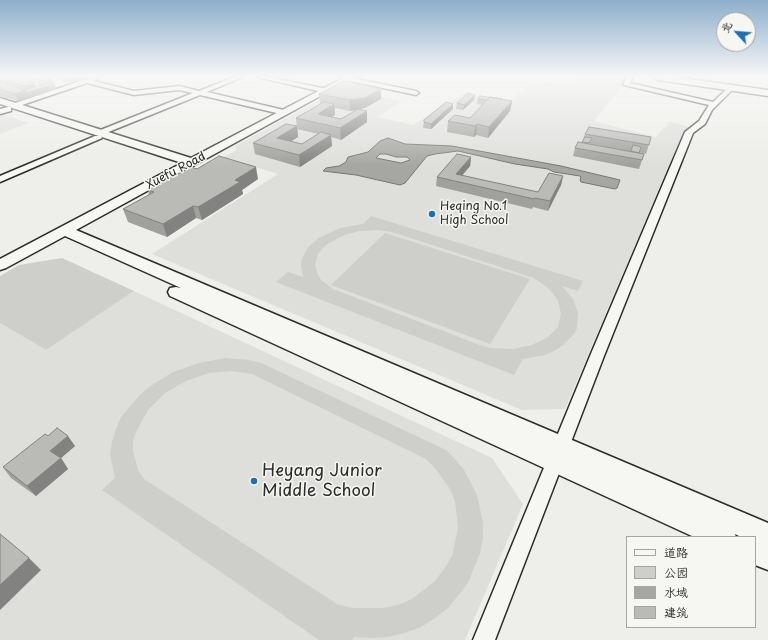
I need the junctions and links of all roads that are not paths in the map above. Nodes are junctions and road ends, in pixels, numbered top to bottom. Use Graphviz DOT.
graph roads {
  1 [pos="4,107"];
  2 [pos="168,107"];
  3 [pos="259,107"];
  4 [pos="297,107"];
  5 [pos="711,107"];
  6 [pos="285,113"];
  7 [pos="100,136"];
  8 [pos="189,164"];
  9 [pos="0,179"];
  10 [pos="59,234"];
  11 [pos="0,265"];
  12 [pos="558,454"];
  13 [pos="721,536"];
  14 [pos="768,536"];
  15 [pos="756,551"];
  16 [pos="768,557"];
  17 [pos="484,640"];
  1 -- 7 [label="street"];
  2 -- 7 [label="street"];
  3 -- 6 [label="street"];
  4 -- 6 [label="street, Xuefu Road"];
  5 -- 12 [label="street"];
  6 -- 8 [label="street, Xuefu Road"];
  7 -- 8 [label="street"];
  7 -- 9 [label="street"];
  8 -- 10 [label="street, Xuefu Road"];
  10 -- 11 [label="street, Xuefu Road"];
  10 -- 12 [label="street"];
  12 -- 13 [label="street"];
  12 -- 14 [label="street"];
  12 -- 17 [label="street"];
  15 -- 16 [label="street"];
}
